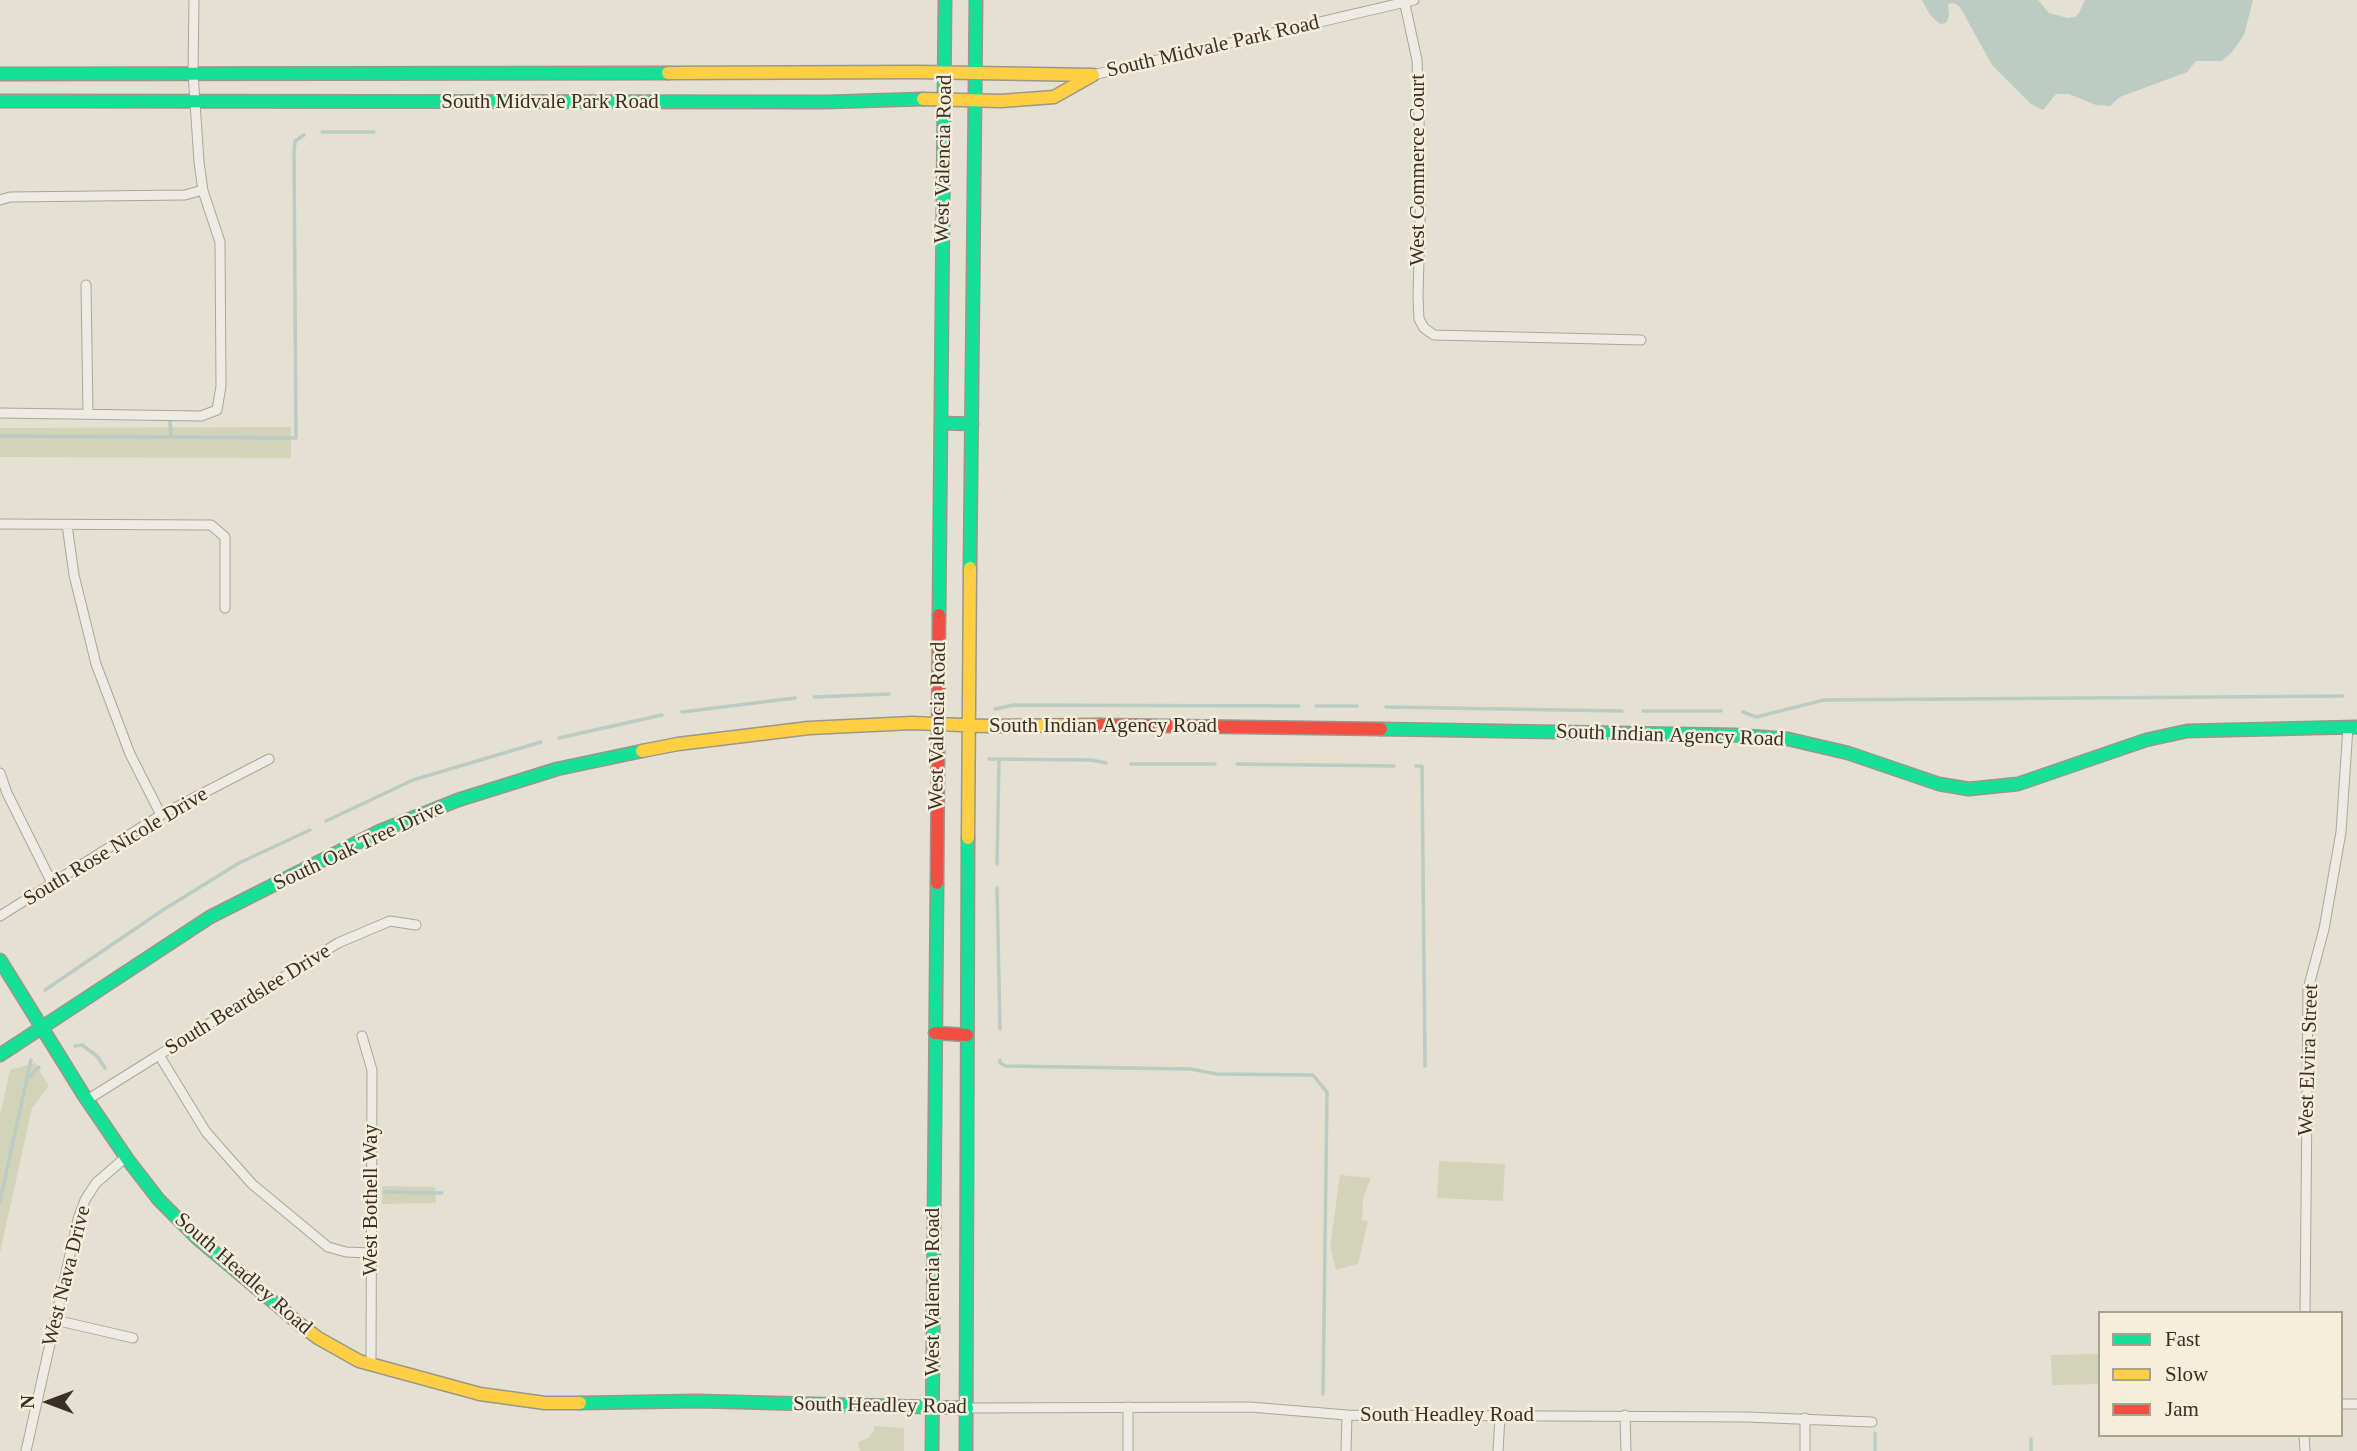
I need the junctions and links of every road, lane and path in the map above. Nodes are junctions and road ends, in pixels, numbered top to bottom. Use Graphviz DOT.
graph roads {
  1 [pos="194,0"];
  2 [pos="945,0"];
  3 [pos="976,0"];
  4 [pos="1408,1"];
  5 [pos="193,73"];
  6 [pos="945,73"];
  7 [pos="976,73"];
  8 [pos="0,74"];
  9 [pos="1093,75"];
  10 [pos="195,96"];
  11 [pos="945,100"];
  12 [pos="976,100"];
  13 [pos="0,102"];
  14 [pos="203,190"];
  15 [pos="0,200"];
  16 [pos="86,285"];
  17 [pos="1641,340"];
  18 [pos="0,413"];
  19 [pos="88,413"];
  20 [pos="941,422"];
  21 [pos="972,424"];
  22 [pos="0,524"];
  23 [pos="67,525"];
  24 [pos="225,608"];
  25 [pos="938,725"];
  26 [pos="968,726"];
  27 [pos="2353,727"];
  28 [pos="269,759"];
  29 [pos="0,774"];
  30 [pos="161,814"];
  31 [pos="52,884"];
  32 [pos="0,916"];
  33 [pos="416,925"];
  34 [pos="0,960"];
  35 [pos="43,1028"];
  36 [pos="935,1033"];
  37 [pos="967,1035"];
  38 [pos="362,1037"];
  39 [pos="0,1055"];
  40 [pos="159,1055"];
  41 [pos="87,1100"];
  42 [pos="126,1157"];
  43 [pos="371,1253"];
  44 [pos="2305,1311"];
  45 [pos="55,1320"];
  46 [pos="132,1338"];
  47 [pos="371,1364"];
  48 [pos="1128,1407"];
  49 [pos="932,1408"];
  50 [pos="967,1408"];
  51 [pos="1347,1415"];
  52 [pos="1625,1415"];
  53 [pos="1500,1416"];
  54 [pos="1805,1418"];
  55 [pos="1871,1422"];
  56 [pos="26,1451"];
  57 [pos="932,1451"];
  58 [pos="966,1451"];
  59 [pos="1128,1451"];
  60 [pos="1346,1451"];
  61 [pos="1498,1451"];
  62 [pos="1626,1451"];
  63 [pos="1805,1451"];
  1 -- 5 [label="street"];
  2 -- 6 [label="main road, West Valencia Road"];
  3 -- 7 [label="main road, West Valencia Road"];
  4 -- 9 [label="street, South Midvale Park Road"];
  4 -- 17 [label="street, West Commerce Court"];
  5 -- 6 [label="main road, South Midvale Park Road"];
  5 -- 8 [label="main road, South Midvale Park Road"];
  5 -- 10 [label="street"];
  6 -- 7 [label="main road, South Midvale Park Road"];
  6 -- 11 [label="main road, West Valencia Road"];
  7 -- 9 [label="main road, South Midvale Park Road"];
  7 -- 12 [label="main road, West Valencia Road"];
  9 -- 12 [label="main road, South Midvale Park Road"];
  10 -- 11 [label="main road, South Midvale Park Road"];
  10 -- 13 [label="main road, South Midvale Park Road"];
  10 -- 14 [label="street"];
  11 -- 12 [label="main road, South Midvale Park Road"];
  11 -- 20 [label="main road, West Valencia Road"];
  12 -- 21 [label="main road, West Valencia Road"];
  14 -- 15 [label="street"];
  14 -- 19 [label="street"];
  16 -- 19 [label="street"];
  18 -- 19 [label="street"];
  20 -- 21 [label="main road"];
  20 -- 25 [label="main road, West Valencia Road"];
  21 -- 26 [label="main road, West Valencia Road"];
  22 -- 23 [label="street"];
  23 -- 24 [label="street"];
  23 -- 30 [label="street"];
  25 -- 26 [label="main road, South Oak Tree Drive"];
  25 -- 35 [label="main road, South Oak Tree Drive"];
  25 -- 36 [label="main road, West Valencia Road"];
  26 -- 27 [label="main road, South Indian Agency Road"];
  26 -- 37 [label="main road, West Valencia Road"];
  27 -- 44 [label="street, West Elvira Street"];
  28 -- 30 [label="street, South Rose Nicole Drive"];
  29 -- 31 [label="street"];
  30 -- 31 [label="street, South Rose Nicole Drive"];
  31 -- 32 [label="street, South Rose Nicole Drive"];
  33 -- 40 [label="street, South Beardslee Drive"];
  34 -- 35 [label="main road, South Headley Road"];
  35 -- 39 [label="main road, South Oak Tree Drive"];
  35 -- 41 [label="main road, South Headley Road"];
  36 -- 37 [label="main road"];
  36 -- 49 [label="main road, West Valencia Road"];
  37 -- 50 [label="main road, West Valencia Road"];
  38 -- 43 [label="street, West Bothell Way"];
  40 -- 41 [label="street, South Beardslee Drive"];
  40 -- 43 [label="street"];
  41 -- 42 [label="main road, South Headley Road"];
  42 -- 45 [label="street, West Nava Drive"];
  42 -- 47 [label="main road, South Headley Road"];
  43 -- 47 [label="street, West Bothell Way"];
  45 -- 46 [label="street"];
  45 -- 56 [label="street, West Nava Drive"];
  47 -- 49 [label="main road, South Headley Road"];
  48 -- 50 [label="street, South Headley Road"];
  48 -- 51 [label="street, South Headley Road"];
  48 -- 59 [label="street"];
  49 -- 50 [label="main road, South Headley Road"];
  49 -- 57 [label="main road, West Valencia Road"];
  50 -- 58 [label="main road, West Valencia Road"];
  51 -- 53 [label="street, South Headley Road"];
  51 -- 60 [label="street"];
  52 -- 53 [label="street, South Headley Road"];
  52 -- 54 [label="street, South Headley Road"];
  52 -- 62 [label="street"];
  53 -- 61 [label="street"];
  54 -- 55 [label="street, South Headley Road"];
  54 -- 63 [label="street"];
}
